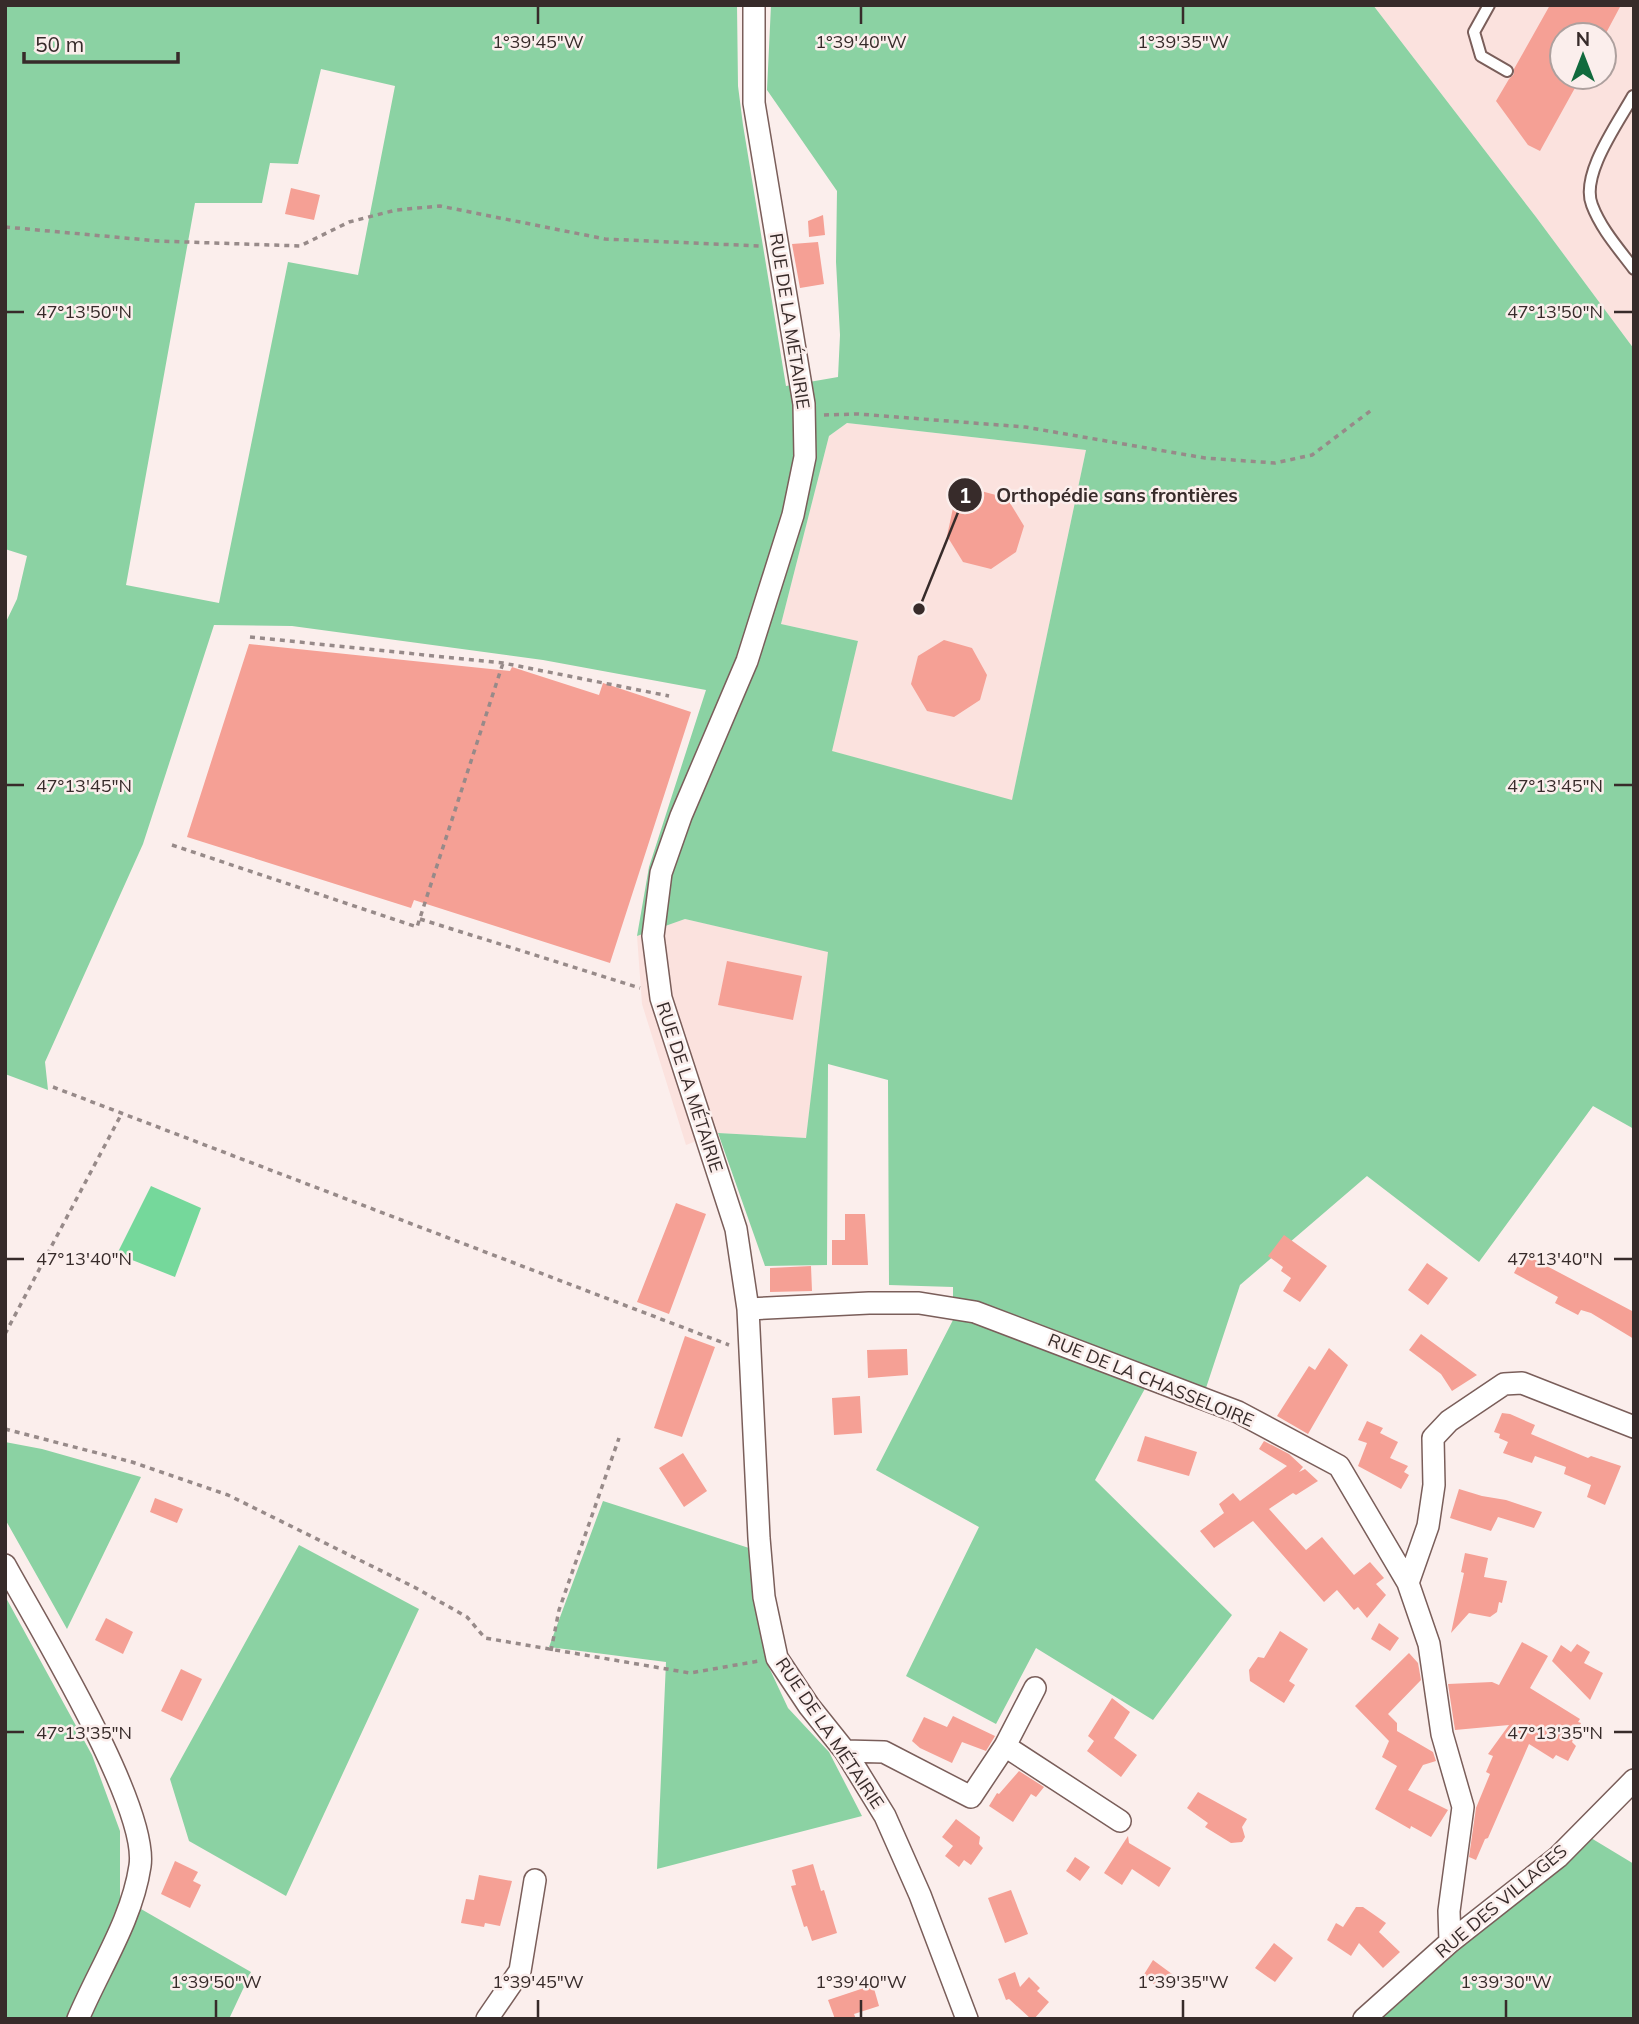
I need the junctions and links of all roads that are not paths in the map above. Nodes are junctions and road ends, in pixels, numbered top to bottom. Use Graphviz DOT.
graph roads {
  1 [pos="754,5"];
  2 [pos="1489,5"];
  3 [pos="1507,71"];
  4 [pos="1634,96"];
  5 [pos="1634,269"];
  6 [pos="748,1309"];
  7 [pos="1634,1427"];
  8 [pos="5,1565"];
  9 [pos="1408,1583"];
  10 [pos="1035,1688"];
  11 [pos="1004,1746"];
  12 [pos="845,1751"];
  13 [pos="1634,1780"];
  14 [pos="1119,1821"];
  15 [pos="535,1880"];
  16 [pos="1450,1942"];
  17 [pos="78,2019"];
  18 [pos="487,2019"];
  19 [pos="967,2019"];
  20 [pos="1364,2019"];
  1 -- 6 [label="street, RUE DE LA MÉTAIRIE"];
  2 -- 3 [label="lane"];
  4 -- 5 [label="lane"];
  6 -- 9 [label="street, RUE DE LA CHASSELOIRE"];
  6 -- 12 [label="street, RUE DE LA MÉTAIRIE"];
  7 -- 9 [label="street"];
  8 -- 17 [label="street"];
  9 -- 16 [label="street, RUE DE LA CHASSELOIRE"];
  10 -- 11 [label="street"];
  11 -- 12 [label="street"];
  11 -- 14 [label="street"];
  12 -- 19 [label="street, RUE DE LA MÉTAIRIE"];
  13 -- 16 [label="street, RUE DES VILLAGES"];
  15 -- 18 [label="street"];
  16 -- 20 [label="street, RUE DES VILLAGES"];
}
